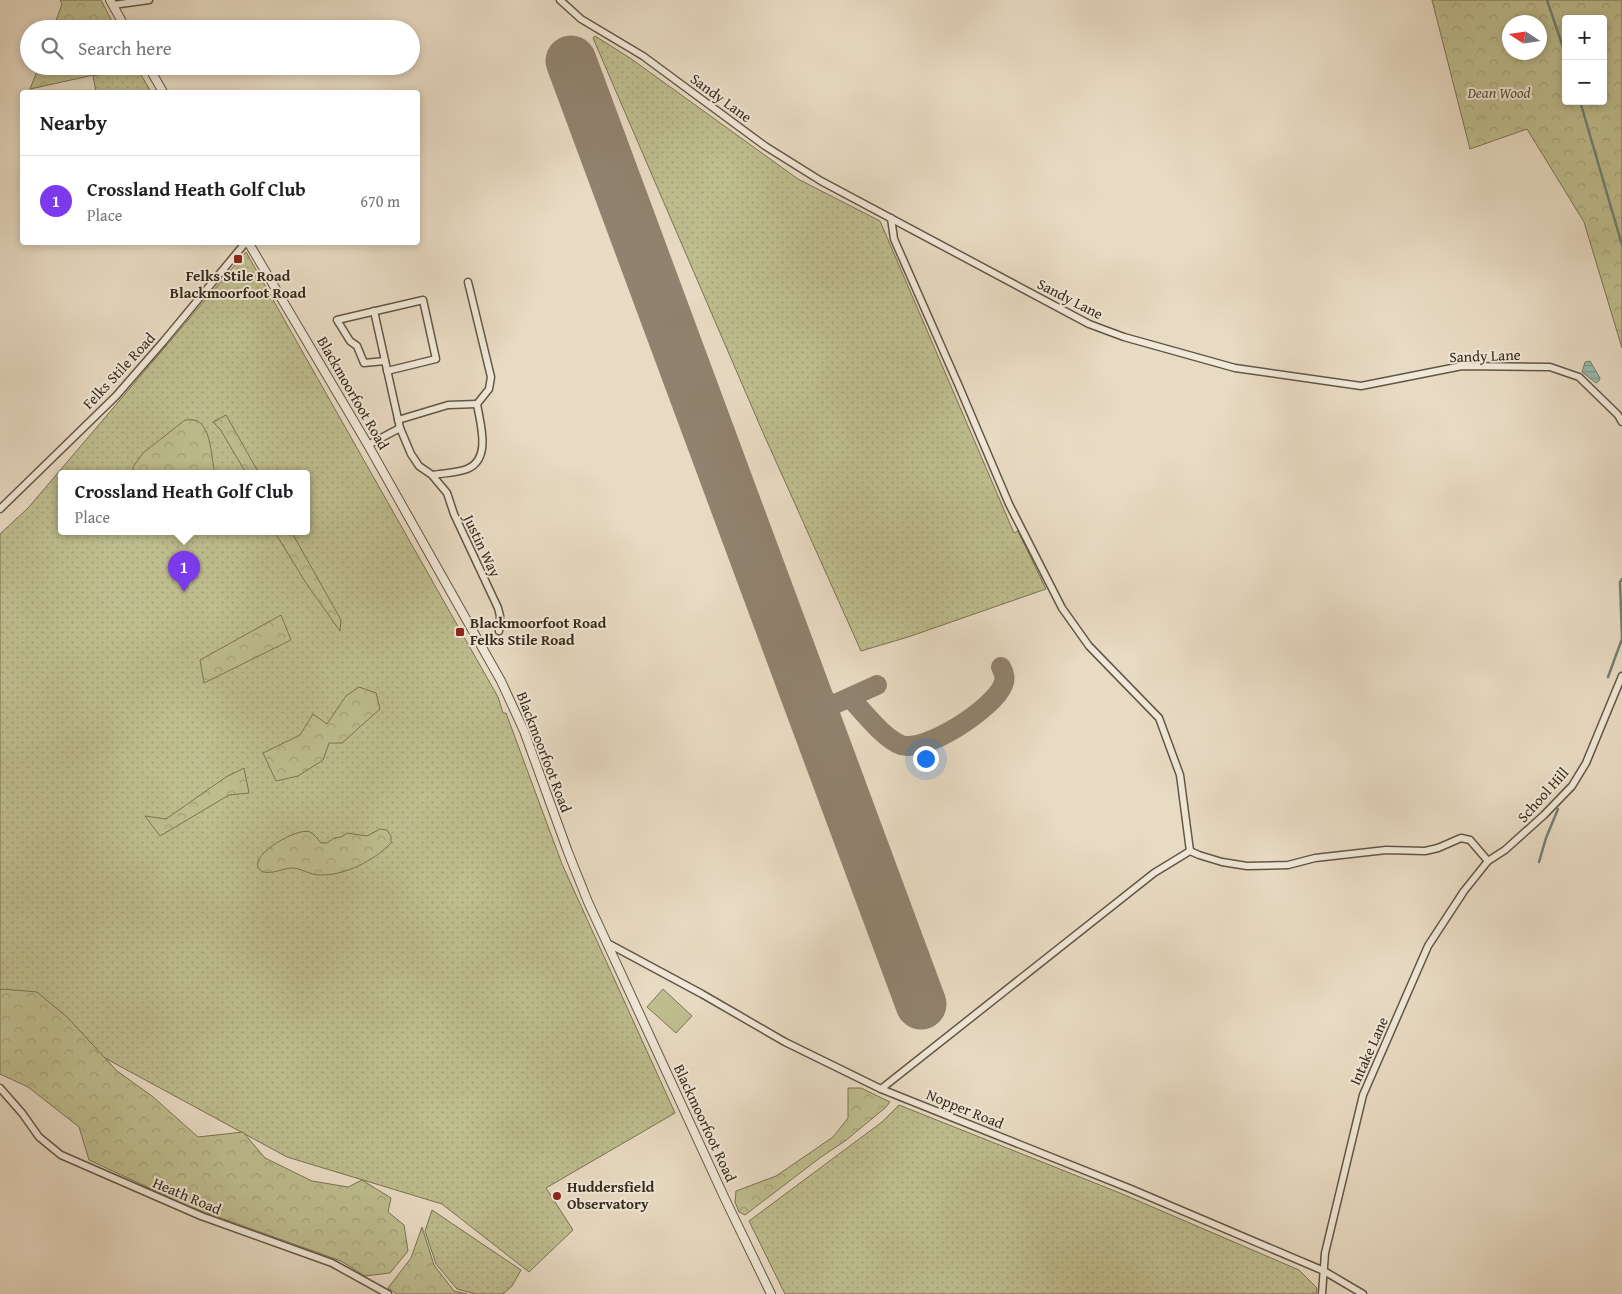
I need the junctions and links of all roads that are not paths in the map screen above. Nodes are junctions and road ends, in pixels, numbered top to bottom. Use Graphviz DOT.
graph roads {
  1 [pos="149,0"];
  2 [pos="560,0"];
  3 [pos="111,3"];
  4 [pos="121,20"];
  5 [pos="153,75"];
  6 [pos="162,90"];
  7 [pos="891,218"];
  8 [pos="244,245"];
  9 [pos="249,245"];
  10 [pos="468,282"];
  11 [pos="374,311"];
  12 [pos="385,360"];
  13 [pos="387,371"];
  14 [pos="477,404"];
  15 [pos="398,420"];
  16 [pos="1622,422"];
  17 [pos="400,428"];
  18 [pos="368,445"];
  19 [pos="432,475"];
  20 [pos="0,509"];
  21 [pos="499,631"];
  22 [pos="1622,676"];
  23 [pos="1190,850"];
  24 [pos="1488,862"];
  25 [pos="609,944"];
  26 [pos="0,1088"];
  27 [pos="881,1090"];
  28 [pos="1324,1271"];
  29 [pos="388,1294"];
  30 [pos="771,1294"];
  31 [pos="1322,1294"];
  32 [pos="1363,1294"];
  1 -- 3 [label="street"];
  2 -- 7 [label="street, Sandy Lane"];
  3 -- 4 [label="street"];
  5 -- 6 [label="street"];
  7 -- 16 [label="street, Sandy Lane"];
  7 -- 23 [label="street"];
  8 -- 20 [label="street, Felks Stile Road"];
  9 -- 18 [label="street, Blackmoorfoot Road"];
  10 -- 14 [label="street"];
  11 -- 12 [label="street"];
  11 -- 12 [label="street"];
  11 -- 13 [label="street"];
  12 -- 13 [label="street"];
  13 -- 15 [label="street"];
  14 -- 15 [label="street"];
  14 -- 19 [label="street"];
  15 -- 17 [label="street"];
  17 -- 18 [label="street"];
  17 -- 19 [label="street"];
  18 -- 25 [label="street, Blackmoorfoot Road"];
  19 -- 21 [label="street, Justin Way"];
  22 -- 24 [label="street, School Hill"];
  23 -- 24 [label="street"];
  23 -- 27 [label="street"];
  24 -- 28 [label="street, Intake Lane"];
  25 -- 27 [label="street, Nopper Road"];
  25 -- 30 [label="street, Blackmoorfoot Road"];
  26 -- 29 [label="street, Heath Road"];
  27 -- 28 [label="street, Nopper Road"];
  28 -- 31 [label="street, Intake Lane"];
  28 -- 32 [label="street, Nopper Road"];
}
